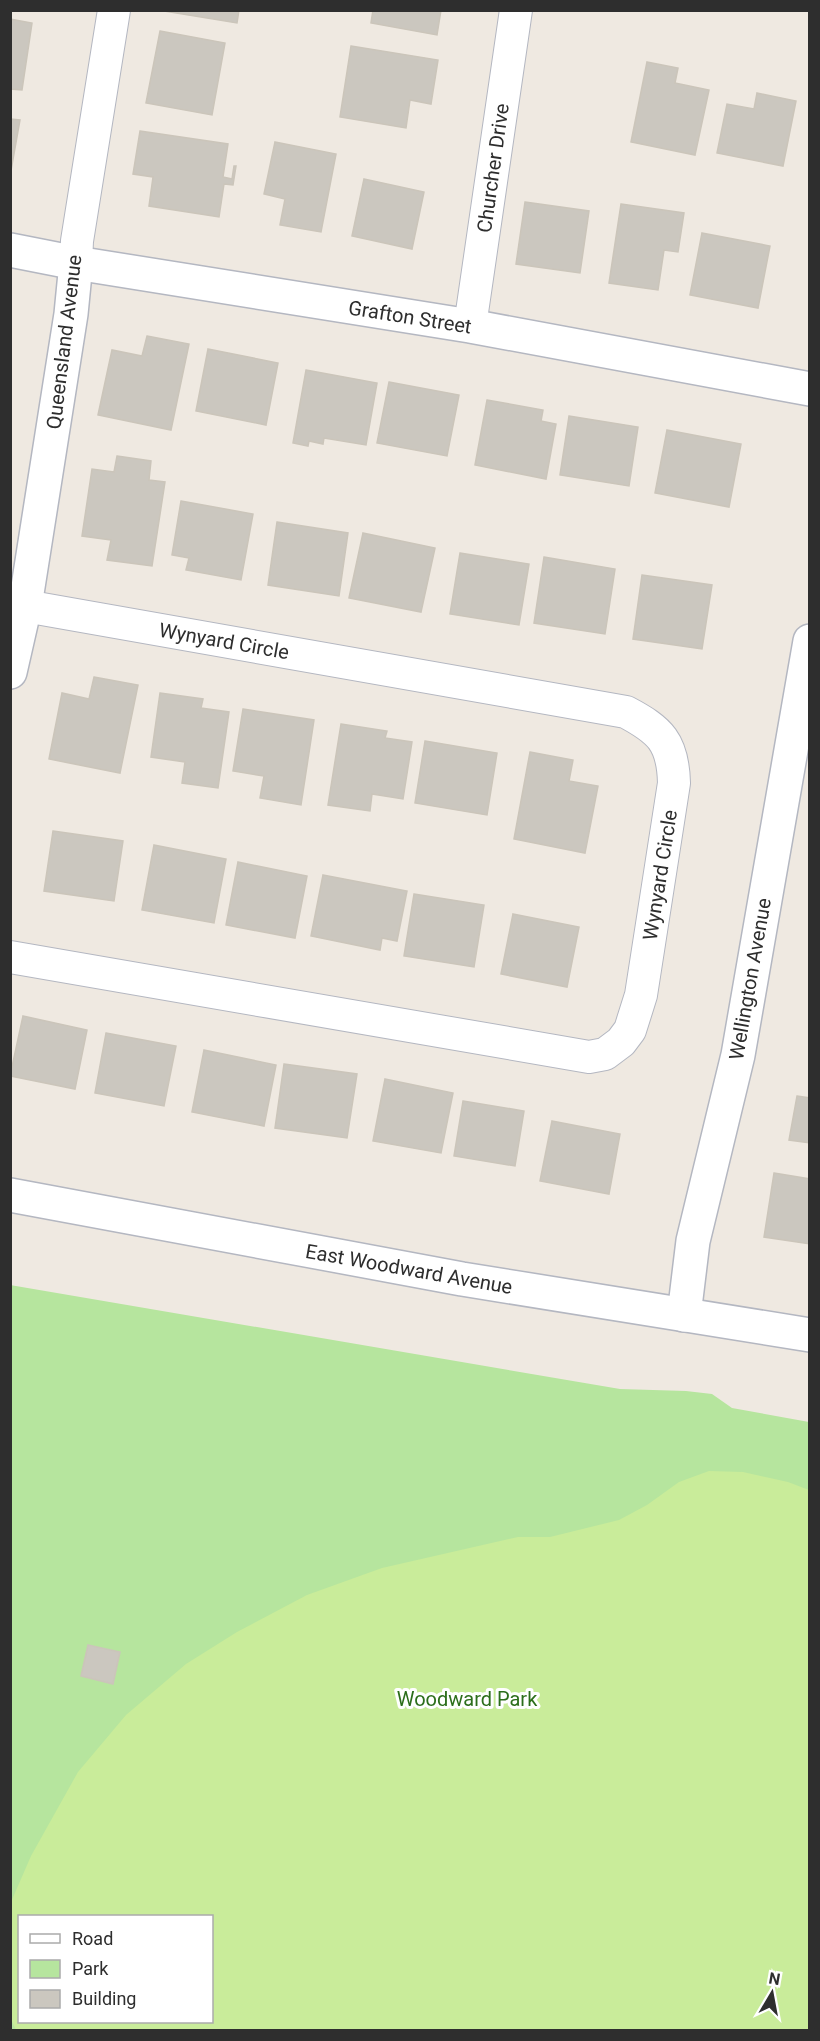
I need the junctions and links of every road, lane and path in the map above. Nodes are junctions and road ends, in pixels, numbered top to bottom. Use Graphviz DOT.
graph roads {
  1 [pos="114,10"];
  2 [pos="516,10"];
  3 [pos="10,250"];
  4 [pos="76,262"];
  5 [pos="470,326"];
  6 [pos="810,390"];
  7 [pos="25,606"];
  8 [pos="810,641"];
  9 [pos="10,672"];
  10 [pos="10,957"];
  11 [pos="10,1195"];
  12 [pos="684,1315"];
  13 [pos="810,1335"];
  1 -- 4 [label="street, Queensland Avenue"];
  2 -- 5 [label="street, Churcher Drive"];
  3 -- 4 [label="street, Grafton Street"];
  4 -- 5 [label="street, Grafton Street"];
  4 -- 7 [label="street, Queensland Avenue"];
  5 -- 6 [label="street, Grafton Street"];
  7 -- 9 [label="street, Queensland Avenue"];
  7 -- 10 [label="street, Wynyard Circle"];
  8 -- 12 [label="street, Wellington Avenue"];
  11 -- 12 [label="street, East Woodward Avenue"];
  12 -- 13 [label="street, East Woodward Avenue"];
}
